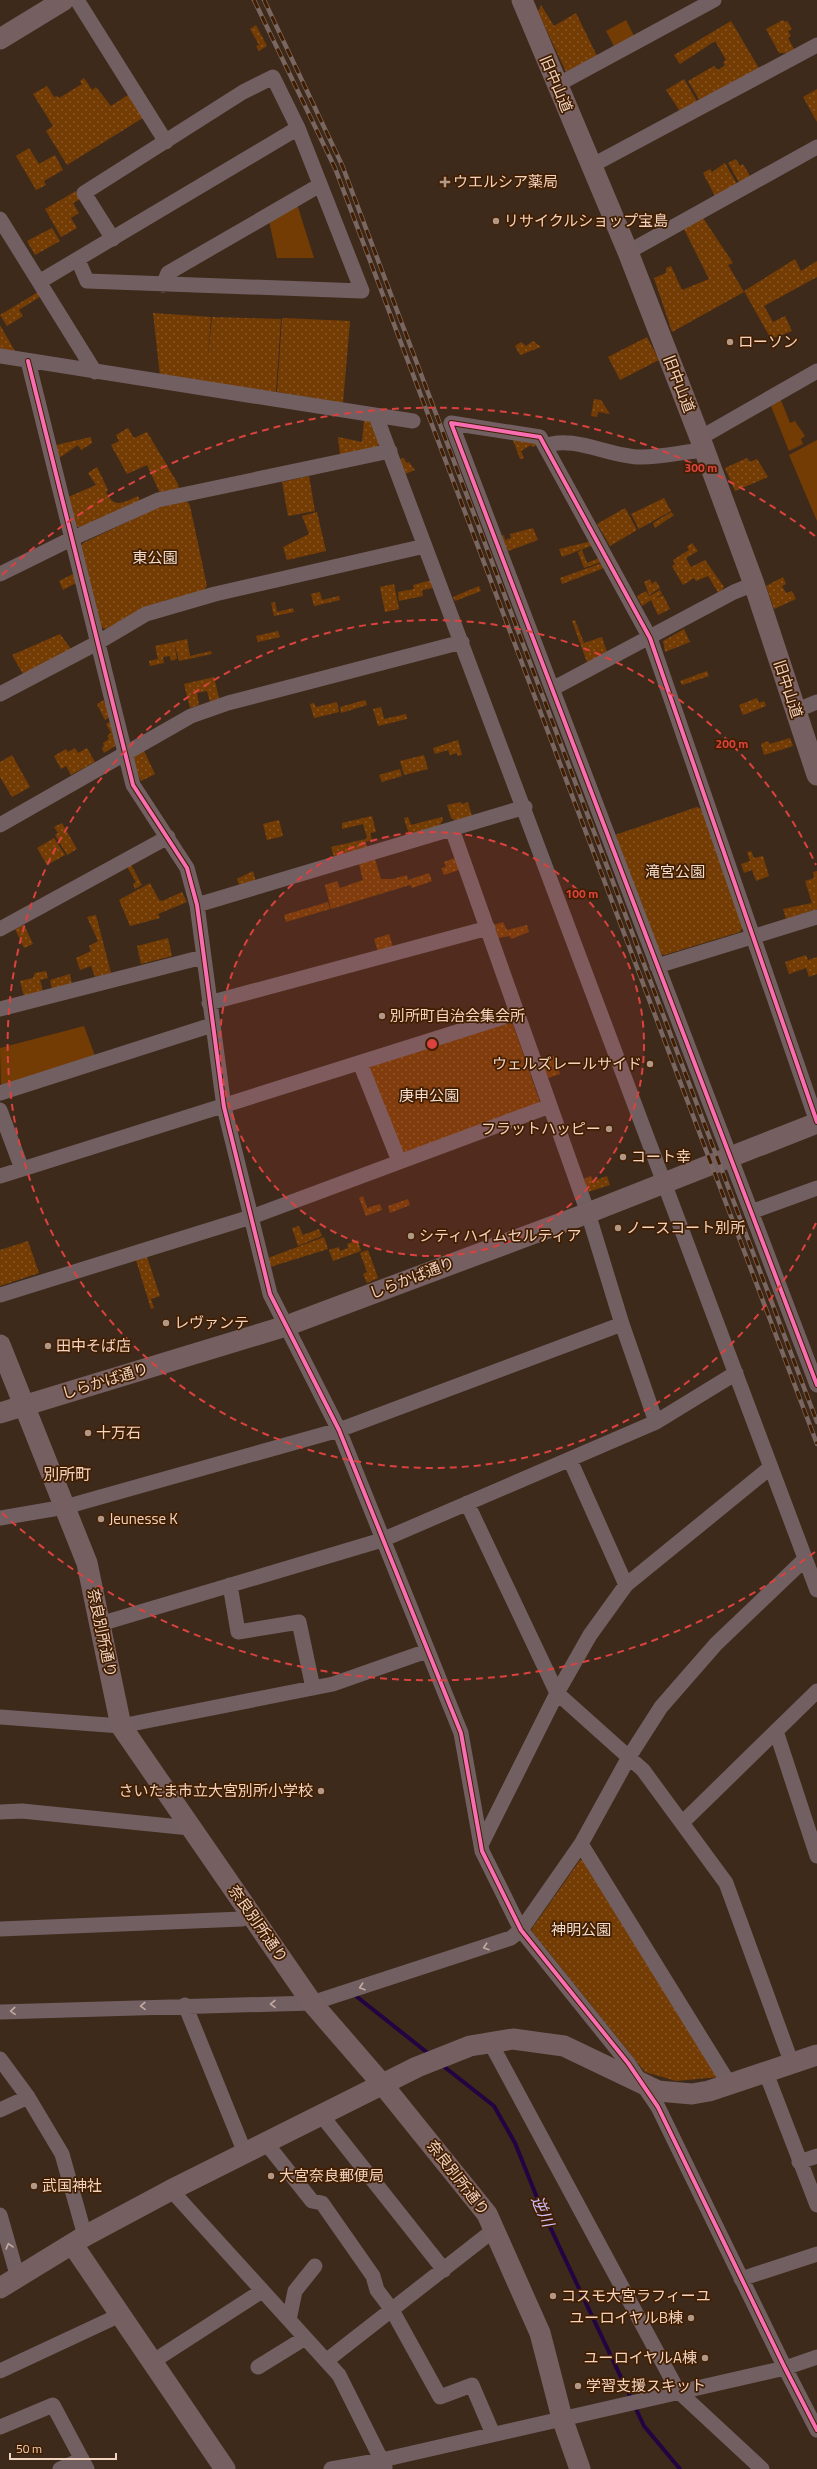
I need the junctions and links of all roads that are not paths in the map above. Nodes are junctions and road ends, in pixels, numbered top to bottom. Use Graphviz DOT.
graph roads {
  1 [pos="714,0"];
  2 [pos="64,1"];
  3 [pos="524,1"];
  4 [pos="0,39"];
  5 [pos="817,44"];
  6 [pos="557,85"];
  7 [pos="298,128"];
  8 [pos="166,142"];
  9 [pos="817,147"];
  10 [pos="591,166"];
  11 [pos="320,185"];
  12 [pos="0,219"];
  13 [pos="113,239"];
  14 [pos="628,252"];
  15 [pos="78,260"];
  16 [pos="39,282"];
  17 [pos="163,285"];
  18 [pos="0,356"];
  19 [pos="28,361"];
  20 [pos="817,371"];
  21 [pos="95,372"];
  22 [pos="376,416"];
  23 [pos="413,421"];
  24 [pos="702,444"];
  25 [pos="545,446"];
  26 [pos="390,451"];
  27 [pos="71,539"];
  28 [pos="425,546"];
  29 [pos="0,574"];
  30 [pos="754,584"];
  31 [pos="650,638"];
  32 [pos="462,642"];
  33 [pos="97,643"];
  34 [pos="552,689"];
  35 [pos="0,694"];
  36 [pos="817,702"];
  37 [pos="795,711"];
  38 [pos="125,752"];
  39 [pos="817,775"];
  40 [pos="525,807"];
  41 [pos="0,825"];
  42 [pos="452,829"];
  43 [pos="168,837"];
  44 [pos="197,905"];
  45 [pos="817,917"];
  46 [pos="0,928"];
  47 [pos="488,928"];
  48 [pos="755,936"];
  49 [pos="203,957"];
  50 [pos="657,966"];
  51 [pos="209,1003"];
  52 [pos="0,1009"];
  53 [pos="517,1013"];
  54 [pos="212,1025"];
  55 [pos="360,1063"];
  56 [pos="0,1093"];
  57 [pos="550,1106"];
  58 [pos="224,1107"];
  59 [pos="0,1110"];
  60 [pos="817,1122"];
  61 [pos="730,1157"];
  62 [pos="399,1161"];
  63 [pos="22,1169"];
  64 [pos="0,1176"];
  65 [pos="666,1182"];
  66 [pos="817,1188"];
  67 [pos="751,1212"];
  68 [pos="588,1213"];
  69 [pos="251,1217"];
  70 [pos="0,1295"];
  71 [pos="622,1324"];
  72 [pos="286,1326"];
  73 [pos="0,1345"];
  74 [pos="736,1373"];
  75 [pos="817,1385"];
  76 [pos="23,1406"];
  77 [pos="0,1413"];
  78 [pos="656,1422"];
  79 [pos="339,1430"];
  80 [pos="570,1460"];
  81 [pos="771,1467"];
  82 [pos="467,1503"];
  83 [pos="64,1507"];
  84 [pos="0,1518"];
  85 [pos="382,1540"];
  86 [pos="806,1559"];
  87 [pos="230,1585"];
  88 [pos="626,1585"];
  89 [pos="817,1590"];
  90 [pos="100,1624"];
  91 [pos="427,1651"];
  92 [pos="313,1688"];
  93 [pos="817,1691"];
  94 [pos="557,1693"];
  95 [pos="0,1717"];
  96 [pos="121,1726"];
  97 [pos="776,1731"];
  98 [pos="629,1757"];
  99 [pos="0,1812"];
  100 [pos="682,1823"];
  101 [pos="190,1828"];
  102 [pos="581,1844"];
  103 [pos="481,1845"];
  104 [pos="817,1856"];
  105 [pos="251,1914"];
  106 [pos="0,1929"];
  107 [pos="521,1930"];
  108 [pos="312,2003"];
  109 [pos="186,2005"];
  110 [pos="0,2012"];
  111 [pos="490,2042"];
  112 [pos="817,2055"];
  113 [pos="0,2059"];
  114 [pos="792,2064"];
  115 [pos="766,2073"];
  116 [pos="383,2085"];
  117 [pos="643,2085"];
  118 [pos="730,2085"];
  119 [pos="28,2097"];
  120 [pos="0,2110"];
  121 [pos="322,2116"];
  122 [pos="266,2143"];
  123 [pos="245,2153"];
  124 [pos="817,2156"];
  125 [pos="799,2162"];
  126 [pos="171,2190"];
  127 [pos="817,2206"];
  128 [pos="0,2215"];
  129 [pos="495,2229"];
  130 [pos="79,2240"];
  131 [pos="817,2254"];
  132 [pos="315,2266"];
  133 [pos="444,2270"];
  134 [pos="18,2278"];
  135 [pos="741,2279"];
  136 [pos="0,2288"];
  137 [pos="262,2291"];
  138 [pos="392,2310"];
  139 [pos="120,2315"];
  140 [pos="289,2320"];
  141 [pos="305,2338"];
  142 [pos="817,2357"];
  143 [pos="326,2361"];
  144 [pos="152,2362"];
  145 [pos="258,2367"];
  146 [pos="784,2368"];
  147 [pos="0,2371"];
  148 [pos="678,2391"];
  149 [pos="562,2418"];
  150 [pos="0,2427"];
  151 [pos="817,2430"];
  152 [pos="493,2434"];
  153 [pos="84,2464"];
  154 [pos="384,2464"];
  155 [pos="60,2469"];
  156 [pos="225,2469"];
  157 [pos="331,2469"];
  158 [pos="580,2469"];
  159 [pos="762,2469"];
  1 -- 6 [label="street"];
  2 -- 4 [label="street"];
  2 -- 8 [label="street"];
  3 -- 6 [label="street, 旧中山道"];
  5 -- 10 [label="street"];
  6 -- 10 [label="street, 旧中山道"];
  7 -- 8 [label="street"];
  7 -- 11 [label="street"];
  7 -- 13 [label="street"];
  8 -- 13 [label="street"];
  9 -- 14 [label="street"];
  10 -- 14 [label="street, 旧中山道"];
  11 -- 17 [label="street"];
  11 -- 17 [label="street"];
  12 -- 16 [label="street"];
  13 -- 15 [label="street"];
  14 -- 24 [label="street, 旧中山道"];
  15 -- 16 [label="street"];
  15 -- 17 [label="street"];
  16 -- 21 [label="street"];
  18 -- 19 [label="street"];
  19 -- 21 [label="street"];
  19 -- 27 [label="street"];
  20 -- 24 [label="street"];
  21 -- 22 [label="street"];
  22 -- 23 [label="street"];
  22 -- 26 [label="street"];
  24 -- 25 [label="street"];
  24 -- 30 [label="street, 旧中山道"];
  25 -- 31 [label="street"];
  25 -- 34 [label="street"];
  26 -- 27 [label="street"];
  26 -- 28 [label="street"];
  27 -- 29 [label="street"];
  27 -- 33 [label="street"];
  28 -- 32 [label="street"];
  28 -- 33 [label="street"];
  30 -- 31 [label="street"];
  30 -- 37 [label="street, 旧中山道"];
  31 -- 34 [label="street"];
  31 -- 48 [label="street"];
  32 -- 38 [label="street"];
  32 -- 40 [label="street"];
  33 -- 35 [label="street"];
  33 -- 38 [label="street"];
  34 -- 50 [label="street"];
  36 -- 37 [label="street"];
  37 -- 39 [label="street, 旧中山道"];
  38 -- 41 [label="street"];
  38 -- 43 [label="street"];
  40 -- 42 [label="street"];
  40 -- 65 [label="street"];
  42 -- 44 [label="street"];
  42 -- 47 [label="street"];
  43 -- 44 [label="street"];
  43 -- 46 [label="street"];
  44 -- 49 [label="street"];
  45 -- 48 [label="street"];
  47 -- 51 [label="street"];
  47 -- 53 [label="street"];
  48 -- 50 [label="street"];
  48 -- 60 [label="street"];
  49 -- 51 [label="street"];
  49 -- 52 [label="street"];
  50 -- 61 [label="street"];
  51 -- 54 [label="street"];
  53 -- 55 [label="street"];
  53 -- 57 [label="street"];
  54 -- 56 [label="street"];
  54 -- 58 [label="street"];
  55 -- 58 [label="street"];
  55 -- 62 [label="street"];
  57 -- 62 [label="street"];
  57 -- 68 [label="street"];
  58 -- 63 [label="street"];
  58 -- 69 [label="street"];
  59 -- 63 [label="street"];
  60 -- 61 [label="street, しらかば通り"];
  61 -- 65 [label="street, しらかば通り"];
  61 -- 67 [label="street"];
  62 -- 69 [label="street"];
  63 -- 64 [label="street"];
  65 -- 68 [label="street, しらかば通り"];
  65 -- 74 [label="street"];
  66 -- 67 [label="street"];
  67 -- 75 [label="street"];
  68 -- 71 [label="street"];
  68 -- 72 [label="street, しらかば通り"];
  69 -- 70 [label="street"];
  69 -- 72 [label="street"];
  71 -- 78 [label="street"];
  71 -- 79 [label="street"];
  72 -- 76 [label="street, しらかば通り"];
  72 -- 79 [label="street"];
  73 -- 76 [label="street, 奈良別所通り"];
  74 -- 78 [label="street"];
  74 -- 81 [label="street"];
  76 -- 77 [label="street, しらかば通り"];
  76 -- 83 [label="street, 奈良別所通り"];
  78 -- 80 [label="street"];
  79 -- 83 [label="street"];
  79 -- 85 [label="street"];
  80 -- 82 [label="street"];
  80 -- 88 [label="street"];
  81 -- 86 [label="street"];
  81 -- 88 [label="street"];
  82 -- 85 [label="street"];
  82 -- 94 [label="street"];
  83 -- 84 [label="street"];
  83 -- 90 [label="street, 奈良別所通り"];
  85 -- 87 [label="street"];
  85 -- 91 [label="street"];
  86 -- 89 [label="street"];
  86 -- 98 [label="street"];
  87 -- 90 [label="street"];
  87 -- 92 [label="street"];
  88 -- 94 [label="street"];
  90 -- 96 [label="street, 奈良別所通り"];
  91 -- 92 [label="street"];
  91 -- 103 [label="street"];
  92 -- 96 [label="street"];
  93 -- 97 [label="street"];
  94 -- 98 [label="street"];
  94 -- 103 [label="street"];
  95 -- 96 [label="street"];
  96 -- 101 [label="street, 奈良別所通り"];
  97 -- 100 [label="street"];
  97 -- 104 [label="street"];
  98 -- 100 [label="street"];
  98 -- 102 [label="street"];
  99 -- 101 [label="street"];
  100 -- 114 [label="street"];
  101 -- 105 [label="street, 奈良別所通り"];
  102 -- 107 [label="street"];
  102 -- 118 [label="street"];
  103 -- 107 [label="street"];
  105 -- 106 [label="street"];
  105 -- 108 [label="street, 奈良別所通り"];
  107 -- 108 [label="street, one-way"];
  107 -- 117 [label="street"];
  108 -- 109 [label="street, one-way"];
  108 -- 116 [label="street, 奈良別所通り"];
  109 -- 110 [label="street, one-way"];
  109 -- 123 [label="street"];
  111 -- 116 [label="street"];
  111 -- 117 [label="street"];
  111 -- 148 [label="street"];
  112 -- 114 [label="street"];
  113 -- 119 [label="street"];
  114 -- 115 [label="street"];
  115 -- 118 [label="street"];
  115 -- 125 [label="street"];
  116 -- 121 [label="street"];
  116 -- 129 [label="street, 奈良別所通り"];
  117 -- 118 [label="street"];
  117 -- 135 [label="street"];
  119 -- 120 [label="street"];
  119 -- 130 [label="street"];
  121 -- 122 [label="street"];
  121 -- 133 [label="street"];
  122 -- 123 [label="street"];
  122 -- 138 [label="street"];
  123 -- 126 [label="street"];
  124 -- 125 [label="street"];
  125 -- 127 [label="street"];
  126 -- 130 [label="street"];
  126 -- 137 [label="street"];
  134 -- 128 [label="street, one-way"];
  129 -- 133 [label="street"];
  129 -- 149 [label="street, 奈良別所通り"];
  130 -- 134 [label="street"];
  130 -- 139 [label="street"];
  131 -- 135 [label="street"];
  132 -- 140 [label="street"];
  133 -- 138 [label="street"];
  134 -- 136 [label="street"];
  135 -- 146 [label="street"];
  137 -- 140 [label="street"];
  137 -- 144 [label="street"];
  138 -- 143 [label="street"];
  138 -- 152 [label="street"];
  139 -- 144 [label="street"];
  139 -- 147 [label="street"];
  140 -- 141 [label="street"];
  141 -- 143 [label="street"];
  141 -- 145 [label="street"];
  142 -- 146 [label="street"];
  143 -- 154 [label="street"];
  144 -- 156 [label="street"];
  146 -- 148 [label="street"];
  146 -- 151 [label="street"];
  148 -- 149 [label="street"];
  148 -- 159 [label="street"];
  149 -- 152 [label="street"];
  149 -- 158 [label="street, 奈良別所通り"];
  150 -- 153 [label="street"];
  152 -- 154 [label="street"];
  153 -- 155 [label="street"];
  154 -- 157 [label="street"];
}
